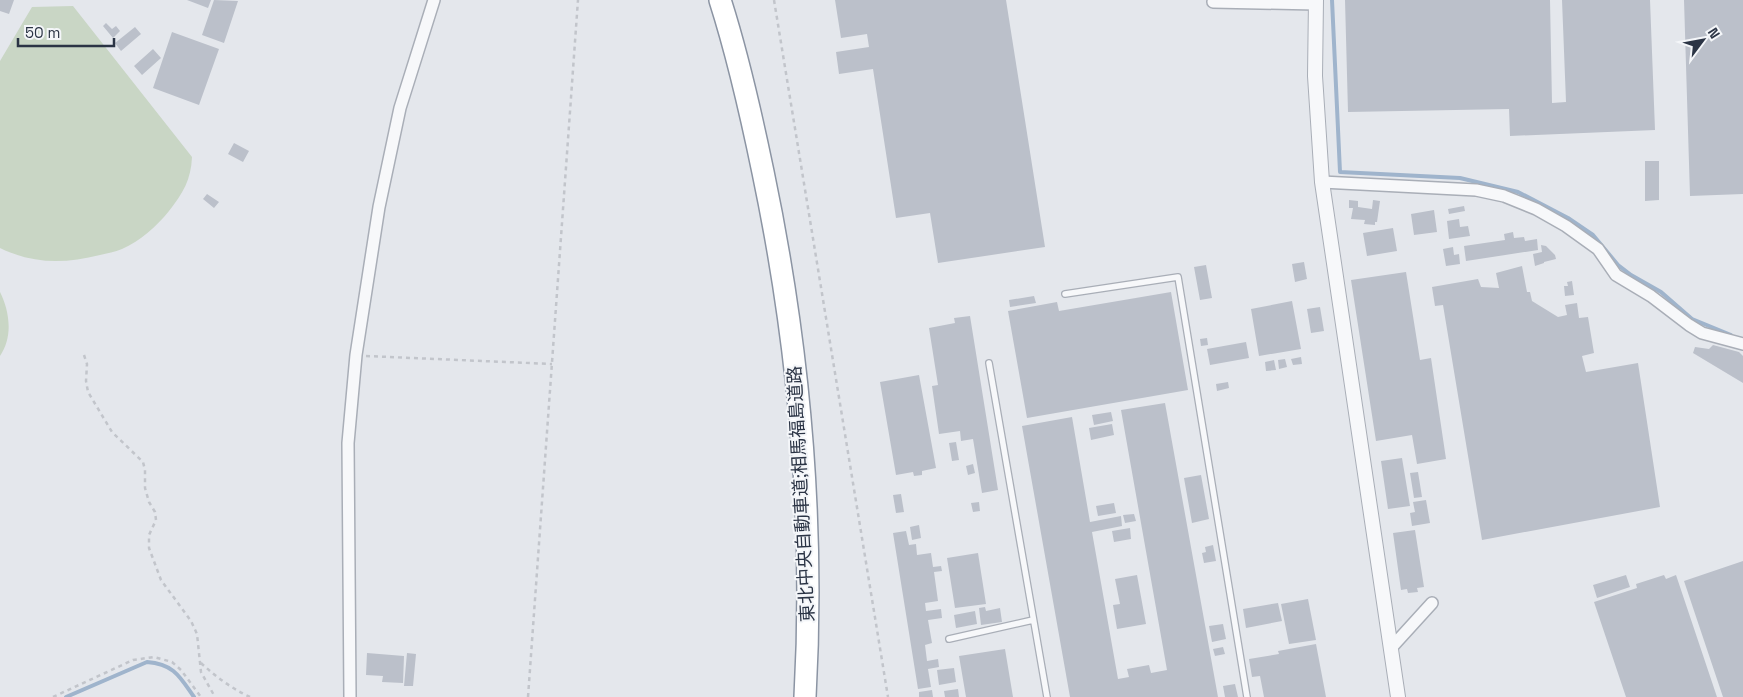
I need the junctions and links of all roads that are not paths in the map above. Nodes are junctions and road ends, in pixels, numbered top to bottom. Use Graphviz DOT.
graph roads {
  1 [pos="434,0"];
  2 [pos="720,0"];
  3 [pos="732,0"];
  4 [pos="1213,2"];
  5 [pos="1316,2"];
  6 [pos="1322,182"];
  7 [pos="1066,294"];
  8 [pos="1743,344"];
  9 [pos="989,363"];
  10 [pos="1432,603"];
  11 [pos="1034,620"];
  12 [pos="949,639"];
  13 [pos="1391,648"];
  14 [pos="350,697"];
  15 [pos="806,697"];
  16 [pos="817,697"];
  17 [pos="1047,697"];
  18 [pos="1248,697"];
  19 [pos="1398,697"];
  1 -- 14 [label="street"];
  2 -- 15 [label="highway, 東北中央自動車道;相馬福島道路"];
  3 -- 16 [label="highway, 東北中央自動車道;相馬福島道路"];
  4 -- 5 [label="street"];
  5 -- 6 [label="street"];
  6 -- 8 [label="street"];
  6 -- 13 [label="street"];
  7 -- 18 [label="lane"];
  9 -- 11 [label="lane"];
  10 -- 13 [label="street"];
  11 -- 12 [label="lane"];
  11 -- 17 [label="lane"];
  13 -- 19 [label="street"];
}
